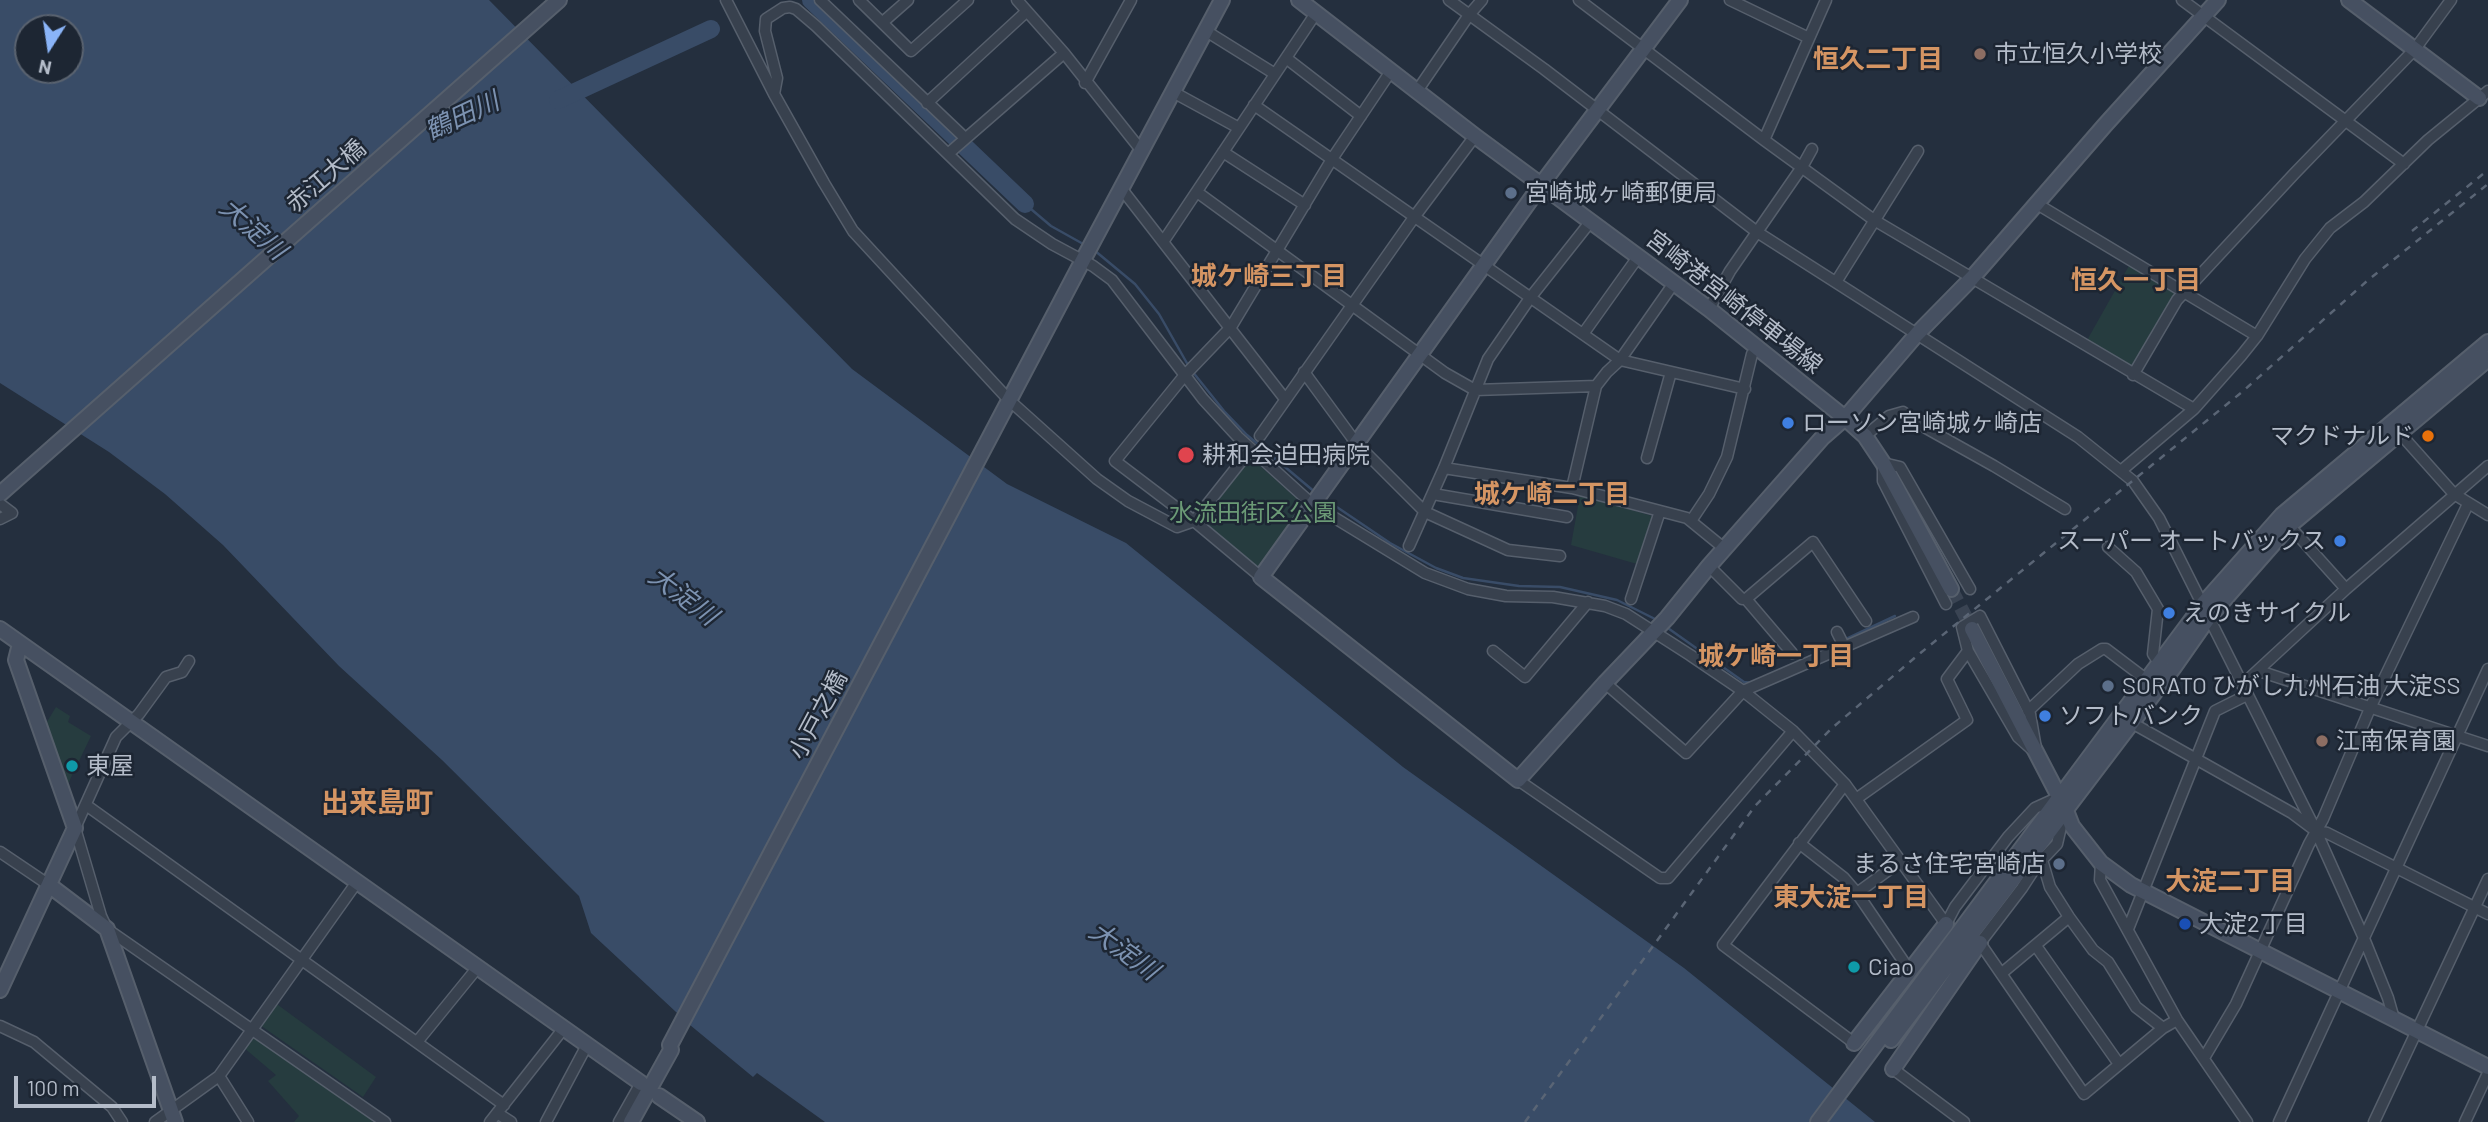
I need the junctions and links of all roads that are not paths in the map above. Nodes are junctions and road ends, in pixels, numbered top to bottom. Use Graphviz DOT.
graph roads {
  1 [pos="559,0"];
  2 [pos="726,0"];
  3 [pos="820,0"];
  4 [pos="859,0"];
  5 [pos="908,0"];
  6 [pos="968,0"];
  7 [pos="1017,0"];
  8 [pos="1130,0"];
  9 [pos="1222,0"];
  10 [pos="1299,0"];
  11 [pos="1449,0"];
  12 [pos="1482,0"];
  13 [pos="1579,0"];
  14 [pos="1680,0"];
  15 [pos="1730,0"];
  16 [pos="1826,0"];
  17 [pos="2182,0"];
  18 [pos="2218,0"];
  19 [pos="2349,0"];
  20 [pos="2451,0"];
  21 [pos="1026,12"];
  22 [pos="1316,13"];
  23 [pos="1469,15"];
  24 [pos="2204,17"];
  25 [pos="883,22"];
  26 [pos="1206,31"];
  27 [pos="1810,38"];
  28 [pos="1642,49"];
  29 [pos="2415,49"];
  30 [pos="1064,53"];
  31 [pos="1286,58"];
  32 [pos="1391,71"];
  33 [pos="1275,74"];
  34 [pos="1086,83"];
  35 [pos="1417,91"];
  36 [pos="1173,92"];
  37 [pos="774,94"];
  38 [pos="2484,94"];
  39 [pos="927,103"];
  40 [pos="1254,105"];
  41 [pos="1597,111"];
  42 [pos="1361,116"];
  43 [pos="2347,120"];
  44 [pos="1239,128"];
  45 [pos="1475,136"];
  46 [pos="965,138"];
  47 [pos="1764,140"];
  48 [pos="1812,149"];
  49 [pos="1140,150"];
  50 [pos="1918,151"];
  51 [pos="1223,152"];
  52 [pos="948,153"];
  53 [pos="1332,159"];
  54 [pos="2404,164"];
  55 [pos="1802,167"];
  56 [pos="1541,185"];
  57 [pos="1121,188"];
  58 [pos="1196,192"];
  59 [pos="2037,204"];
  60 [pos="1305,205"];
  61 [pos="1415,216"];
  62 [pos="1874,220"];
  63 [pos="1591,221"];
  64 [pos="1758,232"];
  65 [pos="1163,242"];
  66 [pos="1278,251"];
  67 [pos="1639,257"];
  68 [pos="1083,260"];
  69 [pos="1484,264"];
  70 [pos="1972,278"];
  71 [pos="1836,282"];
  72 [pos="1674,284"];
  73 [pos="2184,292"];
  74 [pos="1530,298"];
  75 [pos="1351,304"];
  76 [pos="1709,309"];
  77 [pos="1231,327"];
  78 [pos="1583,334"];
  79 [pos="1917,334"];
  80 [pos="2257,336"];
  81 [pos="2488,342"];
  82 [pos="1759,347"];
  83 [pos="1420,355"];
  84 [pos="2488,359"];
  85 [pos="1620,360"];
  86 [pos="1304,372"];
  87 [pos="1671,372"];
  88 [pos="2133,375"];
  89 [pos="1184,376"];
  90 [pos="1596,386"];
  91 [pos="1745,389"];
  92 [pos="1475,390"];
  93 [pos="1285,399"];
  94 [pos="1007,404"];
  95 [pos="2194,410"];
  96 [pos="1845,418"];
  97 [pos="2396,429"];
  98 [pos="1260,436"];
  99 [pos="1865,436"];
  100 [pos="1356,443"];
  101 [pos="1251,449"];
  102 [pos="1647,458"];
  103 [pos="1883,463"];
  104 [pos="2488,466"];
  105 [pos="1444,468"];
  106 [pos="2122,470"];
  107 [pos="1572,488"];
  108 [pos="0,494"];
  109 [pos="1433,494"];
  110 [pos="2454,494"];
  111 [pos="0,504"];
  112 [pos="2468,504"];
  113 [pos="1312,505"];
  114 [pos="2065,509"];
  115 [pos="1660,511"];
  116 [pos="1425,512"];
  117 [pos="2488,515"];
  118 [pos="1567,516"];
  119 [pos="0,519"];
  120 [pos="2286,520"];
  121 [pos="1194,521"];
  122 [pos="1691,521"];
  123 [pos="1409,546"];
  124 [pos="2108,547"];
  125 [pos="1725,549"];
  126 [pos="1560,556"];
  127 [pos="1709,566"];
  128 [pos="1261,577"];
  129 [pos="1951,589"];
  130 [pos="1970,589"];
  131 [pos="2346,589"];
  132 [pos="1631,599"];
  133 [pos="1746,599"];
  134 [pos="1588,602"];
  135 [pos="2203,603"];
  136 [pos="1946,604"];
  137 [pos="1913,617"];
  138 [pos="2209,617"];
  139 [pos="1866,621"];
  140 [pos="0,629"];
  141 [pos="1972,629"];
  142 [pos="1653,631"];
  143 [pos="1837,632"];
  144 [pos="20,644"];
  145 [pos="1844,646"];
  146 [pos="1968,650"];
  147 [pos="1493,651"];
  148 [pos="1792,653"];
  149 [pos="189,661"];
  150 [pos="2159,663"];
  151 [pos="2488,669"];
  152 [pos="2259,671"];
  153 [pos="2147,680"];
  154 [pos="1605,683"];
  155 [pos="2245,690"];
  156 [pos="1743,691"];
  157 [pos="2371,706"];
  158 [pos="2028,711"];
  159 [pos="129,721"];
  160 [pos="2132,723"];
  161 [pos="1793,731"];
  162 [pos="2457,735"];
  163 [pos="2488,746"];
  164 [pos="2037,754"];
  165 [pos="2195,757"];
  166 [pos="1518,780"];
  167 [pos="1845,784"];
  168 [pos="1856,799"];
  169 [pos="2062,803"];
  170 [pos="86,805"];
  171 [pos="75,828"];
  172 [pos="2316,831"];
  173 [pos="1799,843"];
  174 [pos="0,852"];
  175 [pos="2042,860"];
  176 [pos="1901,861"];
  177 [pos="2101,863"];
  178 [pos="2397,866"];
  179 [pos="2488,879"];
  180 [pos="357,883"];
  181 [pos="49,885"];
  182 [pos="2144,891"];
  183 [pos="1857,893"];
  184 [pos="2475,906"];
  185 [pos="2488,914"];
  186 [pos="2069,917"];
  187 [pos="1946,924"];
  188 [pos="107,929"];
  189 [pos="2127,929"];
  190 [pos="2363,936"];
  191 [pos="1980,943"];
  192 [pos="2036,946"];
  193 [pos="2260,950"];
  194 [pos="300,959"];
  195 [pos="478,967"];
  196 [pos="1910,971"];
  197 [pos="2002,973"];
  198 [pos="0,990"];
  199 [pos="2339,991"];
  200 [pos="2394,1019"];
  201 [pos="2177,1020"];
  202 [pos="0,1026"];
  203 [pos="251,1028"];
  204 [pos="564,1028"];
  205 [pos="2163,1028"];
  206 [pos="2417,1031"];
  207 [pos="417,1042"];
  208 [pos="1854,1043"];
  209 [pos="587,1045"];
  210 [pos="2204,1058"];
  211 [pos="2119,1064"];
  212 [pos="2488,1067"];
  213 [pos="1892,1069"];
  214 [pos="2488,1073"];
  215 [pos="1859,1075"];
  216 [pos="219,1076"];
  217 [pos="640,1083"];
  218 [pos="659,1096"];
  219 [pos="500,1109"];
  220 [pos="173,1117"];
  221 [pos="122,1122"];
  222 [pos="155,1122"];
  223 [pos="248,1122"];
  224 [pos="385,1122"];
  225 [pos="490,1122"];
  226 [pos="511,1122"];
  227 [pos="546,1122"];
  228 [pos="619,1122"];
  229 [pos="631,1122"];
  230 [pos="697,1122"];
  231 [pos="1818,1122"];
  232 [pos="1830,1122"];
  233 [pos="1964,1122"];
  234 [pos="2247,1122"];
  235 [pos="2278,1122"];
  236 [pos="2374,1122"];
  237 [pos="2465,1122"];
  1 -- 108 [label="street, 赤江大橋"];
  2 -- 37 [label="street"];
  3 -- 39 [label="street"];
  4 -- 25 [label="street"];
  5 -- 25 [label="street"];
  6 -- 25 [label="street"];
  7 -- 21 [label="street"];
  8 -- 34 [label="street"];
  9 -- 26 [label="street, 小戸之橋"];
  10 -- 22 [label="street, 宮崎港宮崎停車場線"];
  11 -- 23 [label="street"];
  12 -- 23 [label="street"];
  13 -- 28 [label="street"];
  14 -- 28 [label="street"];
  15 -- 27 [label="street"];
  16 -- 27 [label="street"];
  17 -- 24 [label="street"];
  18 -- 24 [label="street"];
  19 -- 29 [label="street"];
  20 -- 29 [label="street"];
  21 -- 30 [label="street"];
  21 -- 39 [label="street"];
  22 -- 31 [label="street"];
  22 -- 32 [label="street, 宮崎港宮崎停車場線"];
  23 -- 35 [label="street"];
  23 -- 41 [label="street"];
  24 -- 43 [label="street"];
  24 -- 59 [label="street"];
  26 -- 33 [label="street"];
  26 -- 36 [label="street, 小戸之橋"];
  27 -- 47 [label="street"];
  28 -- 41 [label="street"];
  28 -- 47 [label="street"];
  29 -- 38 [label="street"];
  29 -- 43 [label="street"];
  30 -- 34 [label="street"];
  30 -- 46 [label="street"];
  31 -- 33 [label="street"];
  31 -- 42 [label="street"];
  32 -- 35 [label="street, 宮崎港宮崎停車場線"];
  32 -- 42 [label="street"];
  33 -- 40 [label="street"];
  34 -- 49 [label="street"];
  35 -- 45 [label="street, 宮崎港宮崎停車場線"];
  36 -- 44 [label="street"];
  36 -- 49 [label="street, 小戸之橋"];
  37 -- 52 [label="street"];
  37 -- 94 [label="street"];
  38 -- 54 [label="street"];
  39 -- 46 [label="street"];
  40 -- 44 [label="street"];
  40 -- 53 [label="street"];
  41 -- 56 [label="street"];
  41 -- 64 [label="street"];
  42 -- 53 [label="street"];
  43 -- 54 [label="street"];
  43 -- 73 [label="street"];
  44 -- 51 [label="street"];
  45 -- 56 [label="street, 宮崎港宮崎停車場線"];
  45 -- 61 [label="street"];
  46 -- 52 [label="street"];
  47 -- 55 [label="street"];
  48 -- 55 [label="street"];
  49 -- 57 [label="street, 小戸之橋"];
  50 -- 62 [label="street"];
  51 -- 58 [label="street"];
  51 -- 60 [label="street"];
  52 -- 68 [label="street"];
  53 -- 60 [label="street"];
  53 -- 61 [label="street"];
  54 -- 80 [label="street"];
  55 -- 62 [label="street"];
  55 -- 64 [label="street"];
  56 -- 63 [label="street, 宮崎港宮崎停車場線"];
  56 -- 69 [label="street"];
  57 -- 65 [label="street"];
  57 -- 68 [label="street, 小戸之橋"];
  58 -- 65 [label="street"];
  58 -- 66 [label="street"];
  59 -- 70 [label="street"];
  59 -- 73 [label="street"];
  60 -- 66 [label="street"];
  61 -- 69 [label="street"];
  61 -- 75 [label="street"];
  62 -- 70 [label="street"];
  62 -- 71 [label="street"];
  63 -- 67 [label="street, 宮崎港宮崎停車場線"];
  63 -- 74 [label="street"];
  64 -- 71 [label="street"];
  64 -- 76 [label="street"];
  65 -- 77 [label="street"];
  66 -- 75 [label="street"];
  66 -- 77 [label="street"];
  67 -- 72 [label="street, 宮崎港宮崎停車場線"];
  67 -- 78 [label="street"];
  68 -- 89 [label="street"];
  68 -- 94 [label="street, 小戸之橋"];
  69 -- 74 [label="street"];
  69 -- 83 [label="street"];
  70 -- 79 [label="street"];
  70 -- 88 [label="street"];
  71 -- 79 [label="street"];
  72 -- 76 [label="street, 宮崎港宮崎停車場線"];
  72 -- 85 [label="street"];
  73 -- 80 [label="street"];
  73 -- 88 [label="street"];
  74 -- 78 [label="street"];
  74 -- 92 [label="street"];
  75 -- 83 [label="street"];
  75 -- 86 [label="street"];
  76 -- 82 [label="street, 宮崎港宮崎停車場線"];
  77 -- 89 [label="street"];
  77 -- 93 [label="street"];
  78 -- 85 [label="street"];
  79 -- 96 [label="street"];
  79 -- 106 [label="street"];
  80 -- 95 [label="street"];
  81 -- 97 [label="street"];
  82 -- 91 [label="street"];
  82 -- 96 [label="street, 宮崎港宮崎停車場線"];
  83 -- 92 [label="street"];
  83 -- 100 [label="street"];
  84 -- 97 [label="street"];
  85 -- 87 [label="street"];
  85 -- 90 [label="street"];
  86 -- 93 [label="street"];
  86 -- 100 [label="street"];
  87 -- 91 [label="street"];
  87 -- 102 [label="street"];
  88 -- 95 [label="street"];
  89 -- 101 [label="street"];
  89 -- 121 [label="street"];
  90 -- 92 [label="street"];
  90 -- 107 [label="street"];
  91 -- 122 [label="street"];
  92 -- 105 [label="street"];
  93 -- 98 [label="street"];
  94 -- 121 [label="street"];
  94 -- 229 [label="street, 小戸之橋"];
  95 -- 106 [label="street"];
  96 -- 99 [label="street, 宮崎港宮崎停車場線"];
  96 -- 125 [label="street"];
  97 -- 110 [label="street"];
  97 -- 120 [label="street"];
  99 -- 103 [label="street, 宮崎港宮崎停車場線"];
  99 -- 114 [label="street"];
  100 -- 113 [label="street"];
  100 -- 116 [label="street"];
  101 -- 113 [label="street"];
  101 -- 121 [label="street"];
  103 -- 129 [label="street, 宮崎港宮崎停車場線"];
  103 -- 130 [label="street"];
  103 -- 136 [label="street"];
  104 -- 110 [label="street"];
  105 -- 107 [label="street"];
  105 -- 109 [label="street"];
  106 -- 135 [label="street"];
  107 -- 115 [label="street"];
  109 -- 116 [label="street"];
  109 -- 118 [label="street"];
  110 -- 112 [label="street"];
  110 -- 131 [label="street"];
  111 -- 119 [label="street"];
  112 -- 117 [label="street"];
  112 -- 157 [label="street"];
  113 -- 128 [label="street"];
  113 -- 134 [label="street"];
  115 -- 122 [label="street"];
  115 -- 132 [label="street"];
  116 -- 123 [label="street"];
  116 -- 126 [label="street"];
  120 -- 131 [label="street"];
  120 -- 135 [label="street"];
  120 -- 138 [label="street"];
  121 -- 128 [label="street"];
  122 -- 125 [label="street"];
  124 -- 150 [label="street"];
  125 -- 127 [label="street"];
  127 -- 133 [label="street"];
  127 -- 142 [label="street"];
  128 -- 166 [label="street"];
  131 -- 152 [label="street"];
  133 -- 139 [label="street"];
  133 -- 148 [label="street"];
  134 -- 142 [label="street"];
  134 -- 147 [label="street"];
  135 -- 138 [label="street"];
  135 -- 150 [label="street"];
  137 -- 145 [label="street"];
  138 -- 155 [label="street"];
  138 -- 160 [label="street"];
  140 -- 144 [label="street"];
  141 -- 164 [label="street"];
  142 -- 154 [label="street"];
  142 -- 156 [label="street"];
  143 -- 145 [label="street"];
  144 -- 159 [label="street"];
  144 -- 171 [label="street"];
  145 -- 156 [label="street"];
  146 -- 158 [label="street"];
  146 -- 164 [label="street"];
  146 -- 168 [label="street"];
  149 -- 159 [label="street"];
  150 -- 153 [label="street"];
  151 -- 162 [label="street"];
  152 -- 155 [label="street"];
  152 -- 157 [label="street"];
  153 -- 158 [label="street"];
  153 -- 169 [label="street"];
  154 -- 156 [label="street"];
  154 -- 166 [label="street"];
  155 -- 165 [label="street"];
  155 -- 172 [label="street"];
  156 -- 161 [label="street"];
  157 -- 162 [label="street"];
  157 -- 172 [label="street"];
  158 -- 164 [label="street"];
  159 -- 170 [label="street"];
  159 -- 180 [label="street"];
  160 -- 165 [label="street"];
  160 -- 169 [label="street"];
  161 -- 166 [label="street"];
  161 -- 167 [label="street"];
  162 -- 163 [label="street"];
  162 -- 178 [label="street"];
  164 -- 169 [label="street"];
  165 -- 172 [label="street"];
  165 -- 182 [label="street"];
  167 -- 168 [label="street"];
  167 -- 173 [label="street"];
  168 -- 176 [label="street"];
  169 -- 175 [label="street"];
  169 -- 177 [label="street"];
  169 -- 187 [label="street"];
  169 -- 215 [label="street"];
  170 -- 171 [label="street"];
  170 -- 194 [label="street"];
  171 -- 181 [label="street"];
  171 -- 188 [label="street"];
  172 -- 178 [label="street"];
  172 -- 190 [label="street"];
  172 -- 193 [label="street"];
  173 -- 183 [label="street"];
  173 -- 208 [label="street"];
  174 -- 181 [label="street"];
  175 -- 186 [label="street"];
  175 -- 191 [label="street"];
  176 -- 183 [label="street"];
  176 -- 187 [label="street"];
  177 -- 182 [label="street"];
  177 -- 189 [label="street"];
  178 -- 184 [label="street"];
  178 -- 190 [label="street"];
  179 -- 184 [label="street"];
  180 -- 194 [label="street"];
  180 -- 195 [label="street"];
  181 -- 188 [label="street"];
  181 -- 198 [label="street"];
  182 -- 189 [label="street"];
  182 -- 193 [label="street"];
  183 -- 196 [label="street"];
  184 -- 185 [label="street"];
  184 -- 206 [label="street"];
  186 -- 192 [label="street"];
  186 -- 205 [label="street"];
  187 -- 196 [label="street"];
  188 -- 203 [label="street"];
  188 -- 220 [label="street"];
  189 -- 201 [label="street"];
  190 -- 199 [label="street"];
  190 -- 200 [label="street"];
  191 -- 197 [label="street"];
  191 -- 213 [label="street"];
  192 -- 197 [label="street"];
  192 -- 211 [label="street"];
  193 -- 199 [label="street"];
  193 -- 210 [label="street"];
  194 -- 203 [label="street"];
  194 -- 207 [label="street"];
  195 -- 204 [label="street"];
  195 -- 207 [label="street"];
  196 -- 208 [label="street"];
  197 -- 211 [label="street"];
  199 -- 200 [label="street"];
  199 -- 235 [label="street"];
  200 -- 206 [label="street"];
  201 -- 205 [label="street"];
  201 -- 210 [label="street"];
  202 -- 221 [label="street"];
  203 -- 216 [label="street"];
  203 -- 224 [label="street"];
  204 -- 209 [label="street"];
  204 -- 219 [label="street"];
  205 -- 211 [label="street"];
  206 -- 212 [label="street"];
  206 -- 236 [label="street"];
  207 -- 219 [label="street"];
  209 -- 217 [label="street"];
  209 -- 227 [label="street"];
  210 -- 234 [label="street"];
  213 -- 233 [label="street"];
  214 -- 237 [label="street"];
  215 -- 231 [label="street"];
  215 -- 232 [label="street"];
  216 -- 220 [label="street"];
  216 -- 223 [label="street"];
  217 -- 228 [label="street"];
  218 -- 230 [label="street"];
  219 -- 225 [label="street"];
  219 -- 226 [label="street"];
  220 -- 222 [label="street"];
}
